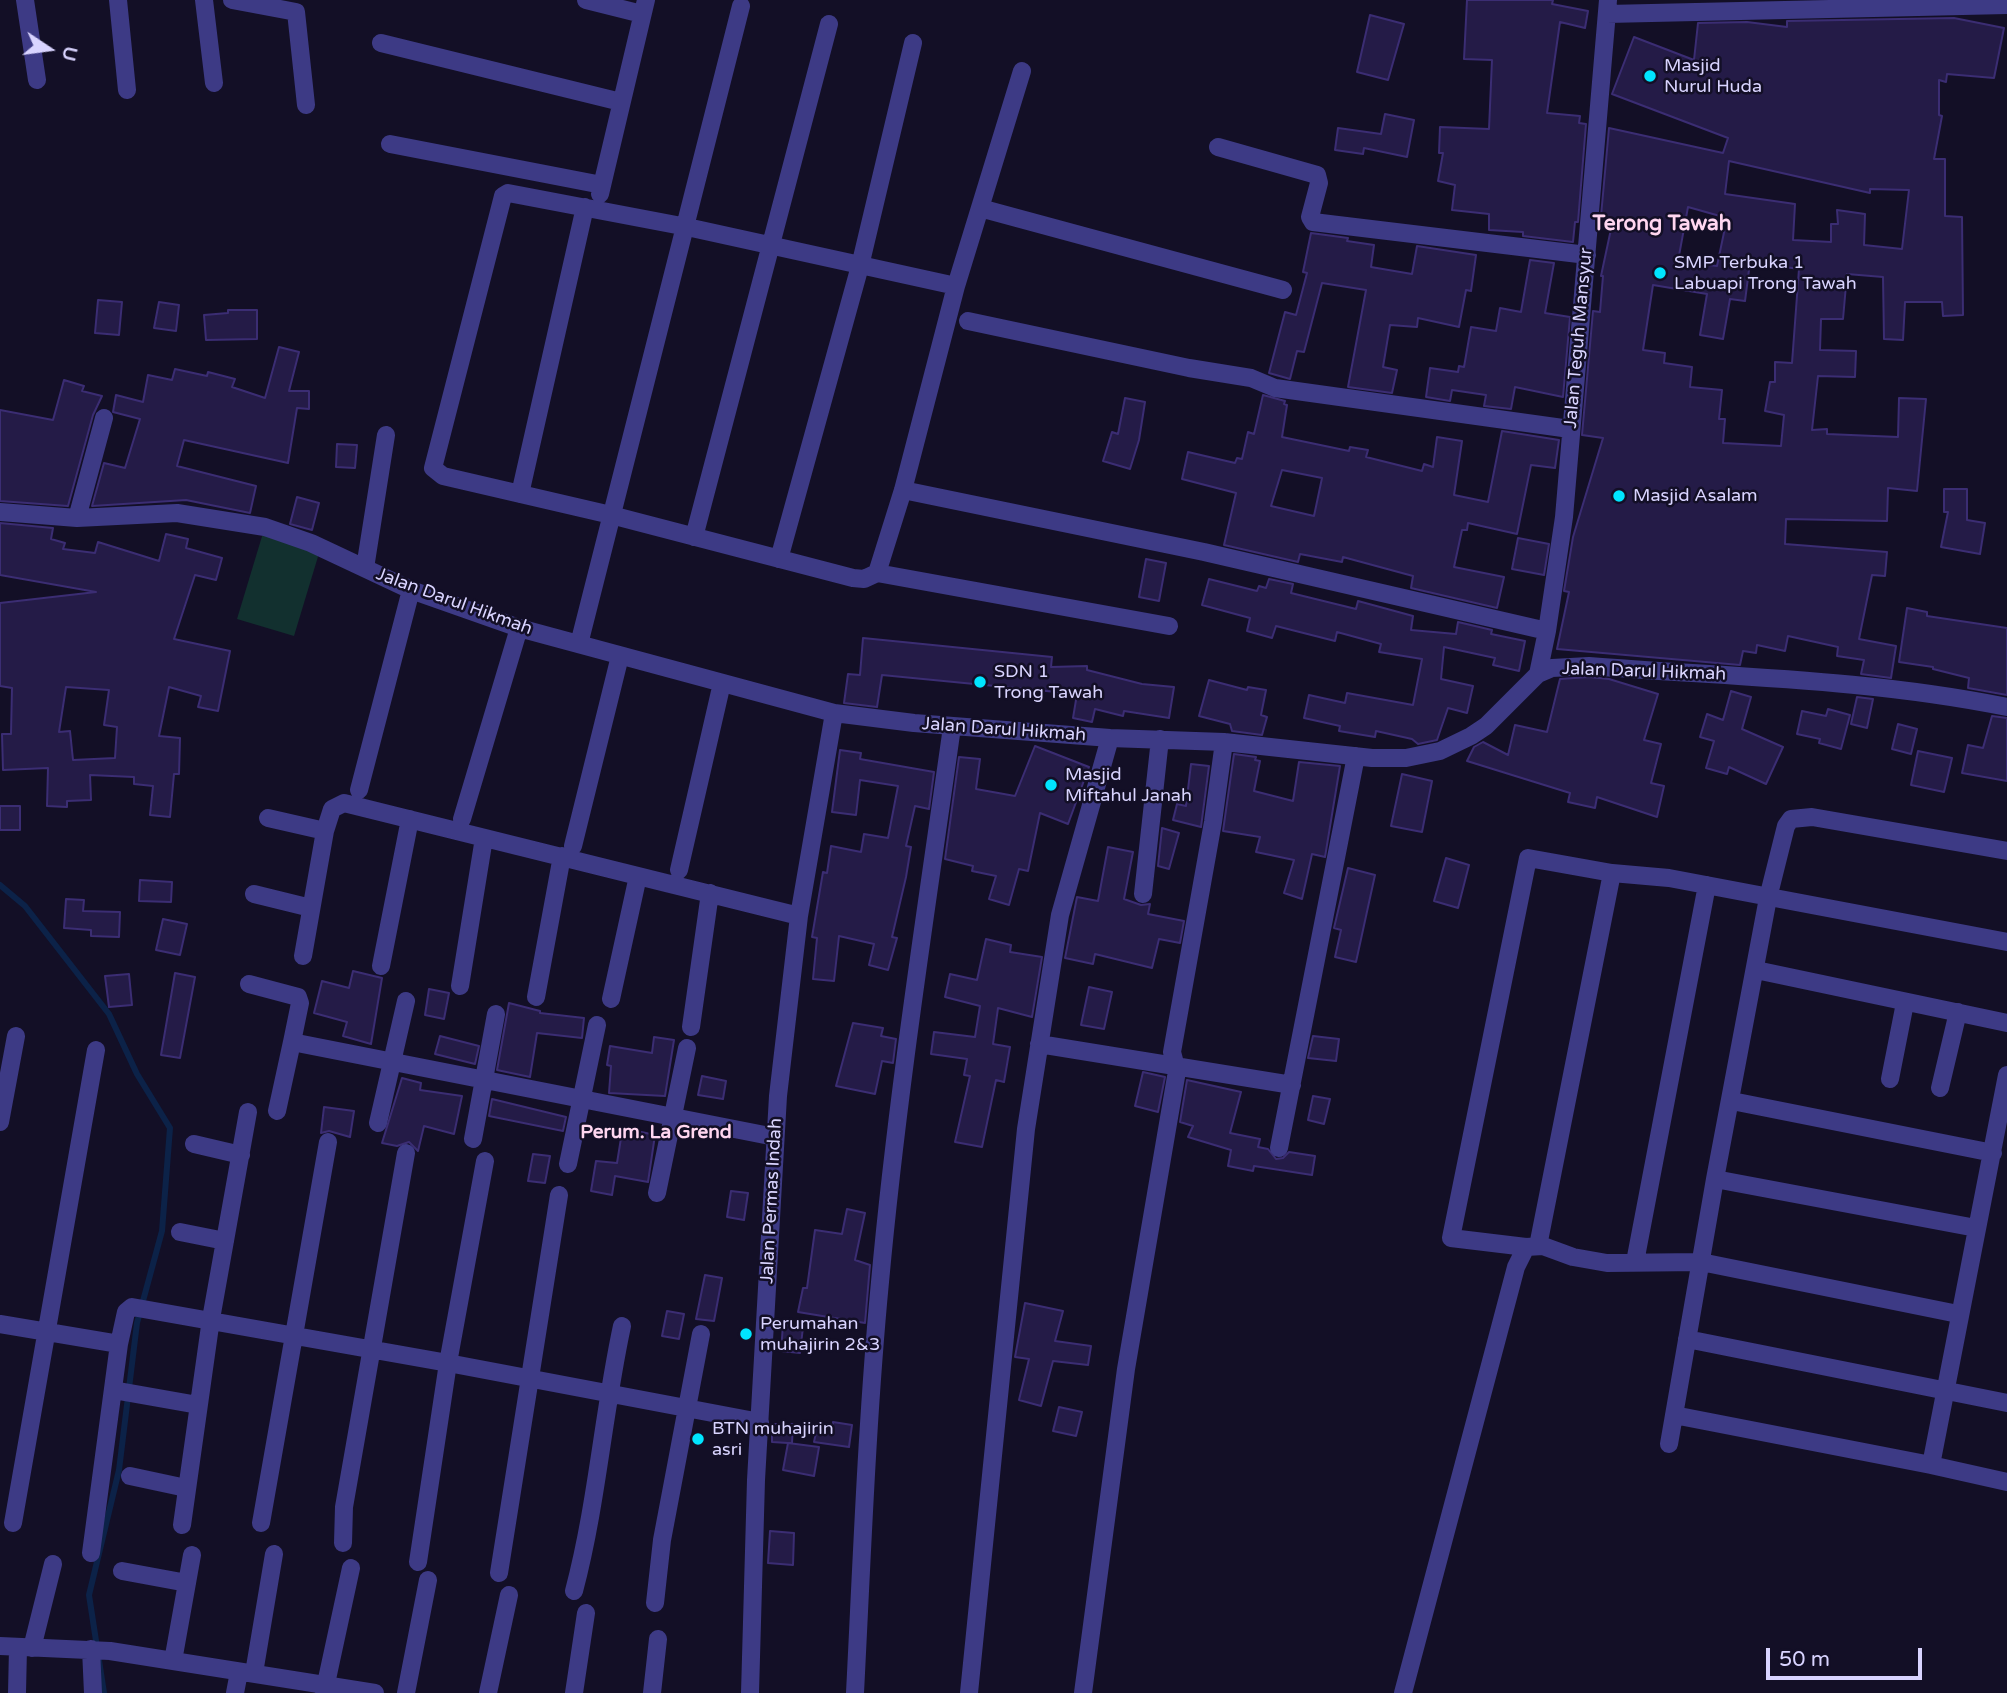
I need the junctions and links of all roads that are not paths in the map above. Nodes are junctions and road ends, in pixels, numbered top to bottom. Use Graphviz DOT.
graph roads {
  1 [pos="25,0"];
  2 [pos="118,0"];
  3 [pos="204,0"];
  4 [pos="232,0"];
  5 [pos="586,0"];
  6 [pos="2007,5"];
  7 [pos="741,6"];
  8 [pos="644,7"];
  9 [pos="1608,7"];
  10 [pos="829,24"];
  11 [pos="381,43"];
  12 [pos="913,43"];
  13 [pos="1022,71"];
  14 [pos="37,80"];
  15 [pos="214,83"];
  16 [pos="127,90"];
  17 [pos="621,102"];
  18 [pos="306,105"];
  19 [pos="390,144"];
  20 [pos="1219,147"];
  21 [pos="603,185"];
  22 [pos="591,208"];
  23 [pos="980,208"];
  24 [pos="687,227"];
  25 [pos="774,245"];
  26 [pos="1587,255"];
  27 [pos="860,266"];
  28 [pos="956,286"];
  29 [pos="1283,290"];
  30 [pos="968,321"];
  31 [pos="104,418"];
  32 [pos="1570,429"];
  33 [pos="386,435"];
  34 [pos="903,490"];
  35 [pos="520,494"];
  36 [pos="0,512"];
  37 [pos="611,515"];
  38 [pos="77,518"];
  39 [pos="694,537"];
  40 [pos="779,559"];
  41 [pos="365,568"];
  42 [pos="877,573"];
  43 [pos="411,590"];
  44 [pos="1170,626"];
  45 [pos="519,628"];
  46 [pos="1548,631"];
  47 [pos="579,644"];
  48 [pos="620,656"];
  49 [pos="1538,674"];
  50 [pos="722,683"];
  51 [pos="2007,707"];
  52 [pos="834,713"];
  53 [pos="952,727"];
  54 [pos="1110,738"];
  55 [pos="1160,739"];
  56 [pos="1224,742"];
  57 [pos="1356,756"];
  58 [pos="359,790"];
  59 [pos="268,818"];
  60 [pos="462,819"];
  61 [pos="410,820"];
  62 [pos="325,831"];
  63 [pos="484,838"];
  64 [pos="568,851"];
  65 [pos="2007,851"];
  66 [pos="679,870"];
  67 [pos="1612,873"];
  68 [pos="638,876"];
  69 [pos="1707,885"];
  70 [pos="710,893"];
  71 [pos="254,894"];
  72 [pos="1143,894"];
  73 [pos="1768,898"];
  74 [pos="311,908"];
  75 [pos="799,916"];
  76 [pos="2007,942"];
  77 [pos="303,956"];
  78 [pos="381,966"];
  79 [pos="1756,970"];
  80 [pos="249,985"];
  81 [pos="460,986"];
  82 [pos="536,997"];
  83 [pos="611,999"];
  84 [pos="406,1001"];
  85 [pos="1905,1003"];
  86 [pos="1958,1012"];
  87 [pos="496,1014"];
  88 [pos="2007,1023"];
  89 [pos="597,1025"];
  90 [pos="691,1027"];
  91 [pos="16,1036"];
  92 [pos="292,1042"];
  93 [pos="1040,1044"];
  94 [pos="687,1048"];
  95 [pos="96,1050"];
  96 [pos="391,1061"];
  97 [pos="1177,1064"];
  98 [pos="2007,1075"];
  99 [pos="483,1078"];
  100 [pos="1890,1079"];
  101 [pos="1292,1085"];
  102 [pos="1940,1088"];
  103 [pos="582,1099"];
  104 [pos="1732,1101"];
  105 [pos="277,1111"];
  106 [pos="248,1112"];
  107 [pos="675,1116"];
  108 [pos="0,1122"];
  109 [pos="378,1123"];
  110 [pos="775,1137"];
  111 [pos="473,1139"];
  112 [pos="328,1142"];
  113 [pos="194,1143"];
  114 [pos="1279,1148"];
  115 [pos="406,1153"];
  116 [pos="1993,1153"];
  117 [pos="241,1155"];
  118 [pos="485,1161"];
  119 [pos="568,1164"];
  120 [pos="1715,1179"];
  121 [pos="657,1193"];
  122 [pos="559,1195"];
  123 [pos="1976,1228"];
  124 [pos="180,1232"];
  125 [pos="225,1241"];
  126 [pos="1532,1247"];
  127 [pos="1635,1262"];
  128 [pos="1701,1262"];
  129 [pos="1958,1314"];
  130 [pos="211,1319"];
  131 [pos="0,1324"];
  132 [pos="622,1326"];
  133 [pos="45,1334"];
  134 [pos="701,1334"];
  135 [pos="293,1335"];
  136 [pos="1688,1339"];
  137 [pos="119,1344"];
  138 [pos="370,1349"];
  139 [pos="448,1363"];
  140 [pos="529,1378"];
  141 [pos="1944,1390"];
  142 [pos="117,1391"];
  143 [pos="607,1394"];
  144 [pos="2007,1403"];
  145 [pos="198,1405"];
  146 [pos="686,1408"];
  147 [pos="1674,1415"];
  148 [pos="760,1422"];
  149 [pos="1669,1444"];
  150 [pos="1931,1465"];
  151 [pos="130,1476"];
  152 [pos="2007,1482"];
  153 [pos="186,1488"];
  154 [pos="13,1523"];
  155 [pos="261,1523"];
  156 [pos="182,1525"];
  157 [pos="343,1543"];
  158 [pos="91,1553"];
  159 [pos="274,1554"];
  160 [pos="192,1555"];
  161 [pos="418,1562"];
  162 [pos="53,1564"];
  163 [pos="351,1568"];
  164 [pos="122,1571"];
  165 [pos="499,1573"];
  166 [pos="428,1580"];
  167 [pos="187,1583"];
  168 [pos="574,1591"];
  169 [pos="509,1595"];
  170 [pos="655,1603"];
  171 [pos="586,1613"];
  172 [pos="659,1639"];
  173 [pos="17,1647"];
  174 [pos="91,1650"];
  175 [pos="173,1661"];
  176 [pos="247,1672"];
  177 [pos="325,1689"];
  178 [pos="17,1693"];
  179 [pos="93,1693"];
  180 [pos="235,1693"];
  181 [pos="375,1693"];
  182 [pos="406,1693"];
  183 [pos="488,1693"];
  184 [pos="574,1693"];
  185 [pos="652,1693"];
  186 [pos="750,1693"];
  187 [pos="855,1693"];
  188 [pos="969,1693"];
  189 [pos="1083,1693"];
  190 [pos="1403,1693"];
  1 -- 14 [label="street"];
  2 -- 16 [label="street"];
  3 -- 15 [label="street"];
  4 -- 18 [label="street"];
  5 -- 8 [label="street"];
  6 -- 9 [label="street"];
  7 -- 24 [label="street"];
  8 -- 17 [label="street"];
  9 -- 26 [label="street, Jalan Teguh Mansyur"];
  10 -- 25 [label="street"];
  11 -- 17 [label="street"];
  12 -- 27 [label="street"];
  13 -- 23 [label="street"];
  17 -- 21 [label="street"];
  19 -- 21 [label="street"];
  20 -- 26 [label="street"];
  21 -- 22 [label="street"];
  22 -- 24 [label="street"];
  22 -- 35 [label="street"];
  22 -- 35 [label="street"];
  23 -- 28 [label="street"];
  23 -- 29 [label="street"];
  24 -- 25 [label="street"];
  24 -- 37 [label="street"];
  25 -- 27 [label="street"];
  25 -- 39 [label="street"];
  26 -- 32 [label="street, Jalan Teguh Mansyur"];
  27 -- 28 [label="street"];
  27 -- 40 [label="street"];
  28 -- 34 [label="street"];
  30 -- 32 [label="street"];
  31 -- 38 [label="street"];
  32 -- 46 [label="street, Jalan Teguh Mansyur"];
  33 -- 41 [label="street"];
  34 -- 42 [label="street"];
  34 -- 46 [label="street"];
  35 -- 37 [label="street"];
  36 -- 38 [label="street, Jalan Darul Hikmah"];
  37 -- 39 [label="street"];
  37 -- 47 [label="street"];
  38 -- 41 [label="street, Jalan Darul Hikmah"];
  39 -- 40 [label="street"];
  40 -- 42 [label="street"];
  41 -- 43 [label="street, Jalan Darul Hikmah"];
  42 -- 44 [label="street"];
  43 -- 45 [label="street, Jalan Darul Hikmah"];
  43 -- 58 [label="street"];
  45 -- 47 [label="street, Jalan Darul Hikmah"];
  45 -- 60 [label="street"];
  46 -- 49 [label="street, Jalan Teguh Mansyur"];
  47 -- 48 [label="street, Jalan Darul Hikmah"];
  48 -- 50 [label="street, Jalan Darul Hikmah"];
  48 -- 64 [label="street"];
  49 -- 51 [label="street, Jalan Darul Hikmah"];
  49 -- 57 [label="street, Jalan Darul Hikmah"];
  50 -- 52 [label="street, Jalan Darul Hikmah"];
  50 -- 66 [label="street"];
  52 -- 53 [label="street, Jalan Darul Hikmah"];
  52 -- 75 [label="street, Jalan Permas Indah"];
  53 -- 54 [label="street, Jalan Darul Hikmah"];
  53 -- 187 [label="street"];
  54 -- 55 [label="street, Jalan Darul Hikmah"];
  54 -- 93 [label="street"];
  55 -- 56 [label="street, Jalan Darul Hikmah"];
  55 -- 72 [label="street"];
  56 -- 57 [label="street, Jalan Darul Hikmah"];
  56 -- 97 [label="street"];
  57 -- 101 [label="street"];
  59 -- 62 [label="street"];
  61 -- 62 [label="street"];
  61 -- 63 [label="street"];
  61 -- 78 [label="street"];
  62 -- 74 [label="street"];
  63 -- 64 [label="street"];
  63 -- 81 [label="street"];
  64 -- 68 [label="street"];
  64 -- 82 [label="street"];
  65 -- 73 [label="street"];
  67 -- 69 [label="street"];
  67 -- 126 [label="street"];
  67 -- 126 [label="street"];
  68 -- 70 [label="street"];
  68 -- 83 [label="street"];
  69 -- 73 [label="street"];
  69 -- 127 [label="street"];
  70 -- 75 [label="street"];
  70 -- 90 [label="street"];
  71 -- 74 [label="street"];
  73 -- 76 [label="street"];
  73 -- 79 [label="street"];
  74 -- 77 [label="street"];
  75 -- 110 [label="street, Jalan Permas Indah"];
  79 -- 85 [label="street"];
  79 -- 104 [label="street"];
  80 -- 92 [label="street"];
  84 -- 96 [label="street"];
  85 -- 86 [label="street"];
  85 -- 100 [label="street"];
  86 -- 88 [label="street"];
  86 -- 102 [label="street"];
  87 -- 99 [label="street"];
  89 -- 103 [label="street"];
  91 -- 108 [label="street"];
  92 -- 96 [label="street"];
  92 -- 105 [label="street"];
  93 -- 97 [label="street"];
  93 -- 188 [label="street"];
  94 -- 107 [label="street"];
  95 -- 133 [label="street"];
  96 -- 99 [label="street"];
  96 -- 109 [label="street"];
  97 -- 101 [label="street"];
  97 -- 189 [label="street"];
  98 -- 116 [label="street"];
  99 -- 103 [label="street"];
  99 -- 111 [label="street"];
  101 -- 114 [label="street"];
  103 -- 107 [label="street"];
  103 -- 119 [label="street"];
  104 -- 116 [label="street"];
  104 -- 120 [label="street"];
  106 -- 117 [label="street"];
  107 -- 110 [label="street"];
  107 -- 121 [label="street"];
  110 -- 148 [label="street, Jalan Permas Indah"];
  112 -- 135 [label="street"];
  113 -- 117 [label="street"];
  115 -- 138 [label="street"];
  116 -- 123 [label="street"];
  117 -- 125 [label="street"];
  118 -- 139 [label="street"];
  120 -- 123 [label="street"];
  120 -- 128 [label="street"];
  122 -- 140 [label="street"];
  123 -- 129 [label="street"];
  124 -- 125 [label="street"];
  125 -- 130 [label="street"];
  126 -- 127 [label="street"];
  126 -- 190 [label="street"];
  127 -- 128 [label="street"];
  128 -- 129 [label="street"];
  128 -- 136 [label="street"];
  129 -- 141 [label="street"];
  130 -- 135 [label="street"];
  130 -- 137 [label="street"];
  130 -- 145 [label="street"];
  131 -- 133 [label="street"];
  132 -- 143 [label="street"];
  133 -- 137 [label="street"];
  133 -- 154 [label="street"];
  134 -- 146 [label="street"];
  135 -- 138 [label="street"];
  135 -- 155 [label="street"];
  136 -- 141 [label="street"];
  136 -- 147 [label="street"];
  137 -- 142 [label="street"];
  138 -- 139 [label="street"];
  138 -- 157 [label="street"];
  139 -- 140 [label="street"];
  139 -- 161 [label="street"];
  140 -- 143 [label="street"];
  140 -- 165 [label="street"];
  141 -- 144 [label="street"];
  141 -- 150 [label="street"];
  142 -- 145 [label="street"];
  142 -- 158 [label="street"];
  143 -- 146 [label="street"];
  143 -- 168 [label="street"];
  145 -- 153 [label="street"];
  146 -- 148 [label="street"];
  146 -- 170 [label="street"];
  147 -- 149 [label="street"];
  147 -- 150 [label="street"];
  148 -- 186 [label="street, Jalan Permas Indah"];
  150 -- 152 [label="street"];
  151 -- 153 [label="street"];
  153 -- 156 [label="street"];
  159 -- 176 [label="street"];
  160 -- 167 [label="street"];
  162 -- 173 [label="street"];
  163 -- 177 [label="street"];
  164 -- 167 [label="street"];
  166 -- 182 [label="street"];
  167 -- 175 [label="street"];
  169 -- 183 [label="street"];
  171 -- 184 [label="street"];
  172 -- 185 [label="street"];
  173 -- 174 [label="street"];
  173 -- 178 [label="street"];
  174 -- 175 [label="street"];
  174 -- 179 [label="street"];
  175 -- 176 [label="street"];
  176 -- 177 [label="street"];
  176 -- 180 [label="street"];
  177 -- 181 [label="street"];
}
